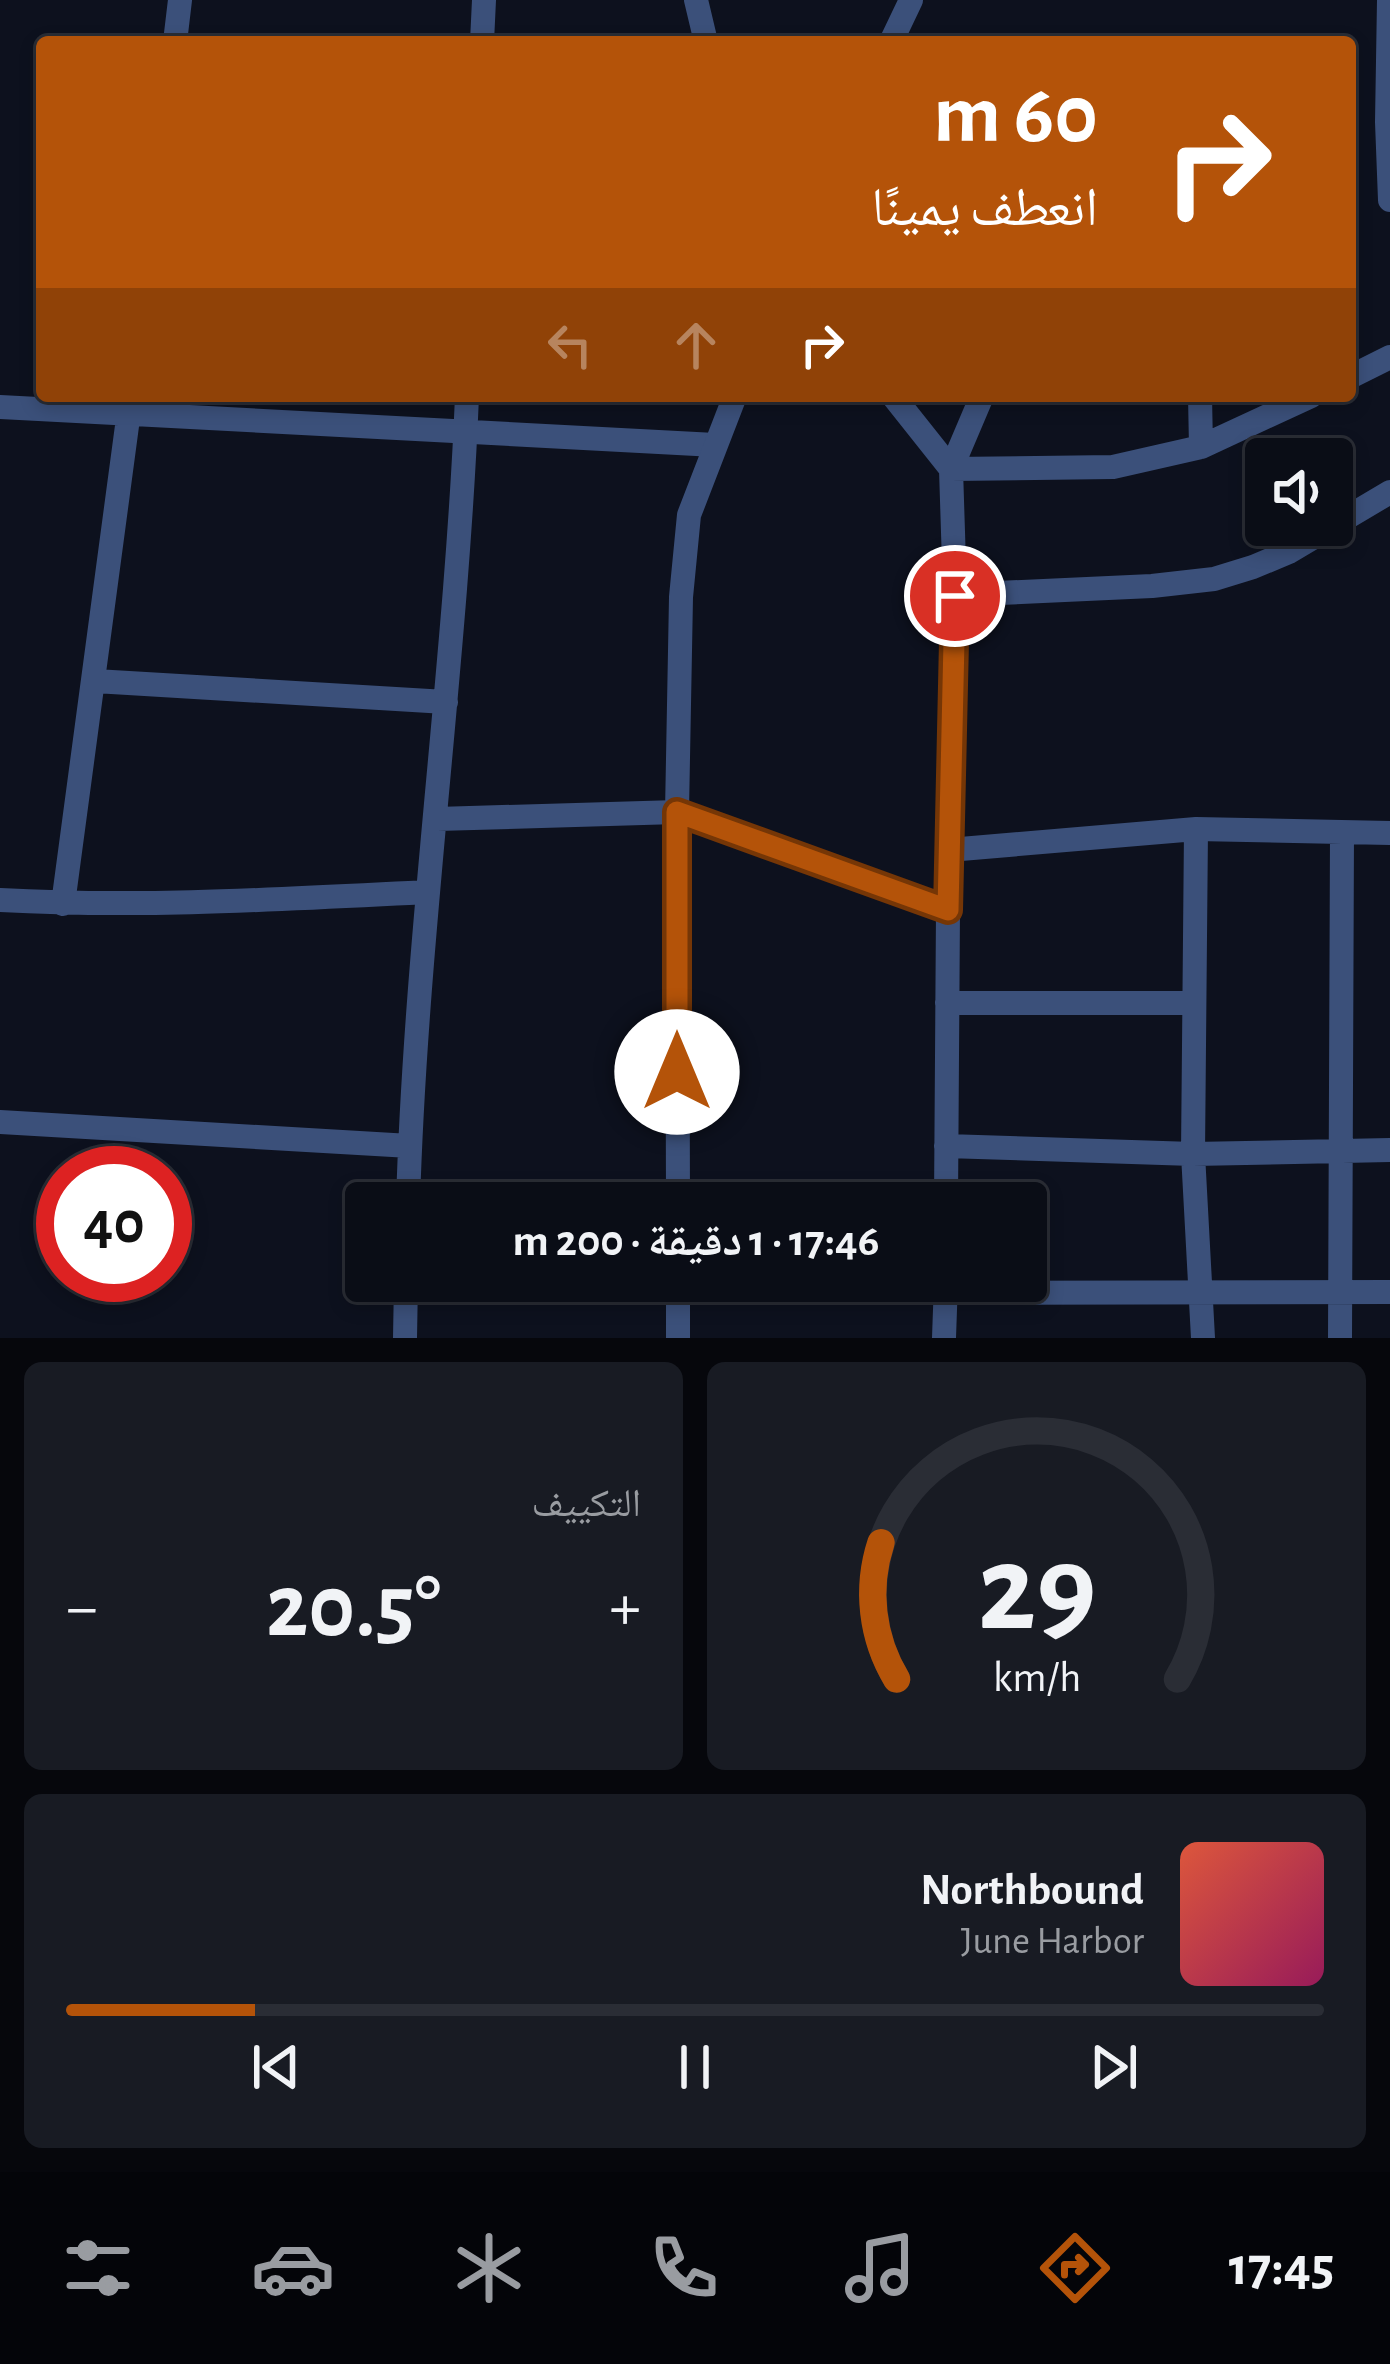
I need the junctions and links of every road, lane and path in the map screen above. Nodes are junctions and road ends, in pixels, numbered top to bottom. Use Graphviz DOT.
graph roads {
  1 [pos="180,0"];
  2 [pos="484,0"];
  3 [pos="696,0"];
  4 [pos="911,0"];
  5 [pos="1390,0"];
  6 [pos="176,36"];
  7 [pos="482,36"];
  8 [pos="705,36"];
  9 [pos="894,36"];
  10 [pos="1389,122"];
  11 [pos="1390,200"];
  12 [pos="1390,357"];
  13 [pos="1356,374"];
  14 [pos="467,402"];
  15 [pos="733,402"];
  16 [pos="898,402"];
  17 [pos="979,402"];
  18 [pos="1200,402"];
  19 [pos="1298,402"];
  20 [pos="130,405"];
  21 [pos="0,407"];
  22 [pos="466,432"];
  23 [pos="715,445"];
  24 [pos="1202,448"];
  25 [pos="951,469"];
  26 [pos="1390,493"];
  27 [pos="955,596"];
  28 [pos="95,681"];
  29 [pos="446,703"];
  30 [pos="677,812"];
  31 [pos="437,820"];
  32 [pos="1196,829"];
  33 [pos="1342,833"];
  34 [pos="1390,833"];
  35 [pos="949,850"];
  36 [pos="428,892"];
  37 [pos="0,900"];
  38 [pos="63,904"];
  39 [pos="948,910"];
  40 [pos="1195,1003"];
  41 [pos="947,1004"];
  42 [pos="0,1122"];
  43 [pos="946,1146"];
  44 [pos="410,1147"];
  45 [pos="1342,1150"];
  46 [pos="1390,1150"];
  47 [pos="1193,1154"];
  48 [pos="409,1182"];
  49 [pos="678,1182"];
  50 [pos="946,1182"];
  51 [pos="1047,1290"];
  52 [pos="1340,1292"];
  53 [pos="1390,1292"];
  54 [pos="1201,1294"];
  55 [pos="405,1302"];
  56 [pos="678,1302"];
  57 [pos="945,1302"];
  58 [pos="404,1338"];
  59 [pos="678,1338"];
  60 [pos="944,1338"];
  61 [pos="1203,1338"];
  62 [pos="1340,1338"];
  1 -- 6 [label="street"];
  2 -- 7 [label="street"];
  3 -- 8 [label="street"];
  4 -- 9 [label="street"];
  5 -- 10 [label="street"];
  10 -- 11 [label="street"];
  12 -- 13 [label="street"];
  14 -- 22 [label="street"];
  15 -- 23 [label="street"];
  16 -- 25 [label="street"];
  17 -- 25 [label="street"];
  18 -- 24 [label="street"];
  19 -- 24 [label="street"];
  20 -- 21 [label="street"];
  20 -- 22 [label="street"];
  20 -- 28 [label="street"];
  22 -- 23 [label="street"];
  22 -- 29 [label="street"];
  23 -- 30 [label="street"];
  24 -- 25 [label="street"];
  25 -- 27 [label="street"];
  26 -- 27 [label="street"];
  27 -- 35 [label="street"];
  28 -- 29 [label="street"];
  28 -- 38 [label="street"];
  29 -- 31 [label="street"];
  30 -- 31 [label="street"];
  30 -- 39 [label="street"];
  30 -- 49 [label="street"];
  31 -- 36 [label="street"];
  32 -- 33 [label="street"];
  32 -- 35 [label="street"];
  32 -- 40 [label="street"];
  33 -- 34 [label="street"];
  33 -- 45 [label="street"];
  35 -- 39 [label="street"];
  36 -- 38 [label="street"];
  36 -- 44 [label="street"];
  37 -- 38 [label="street"];
  39 -- 41 [label="street"];
  40 -- 41 [label="street"];
  40 -- 47 [label="street"];
  41 -- 43 [label="street"];
  42 -- 44 [label="street"];
  43 -- 47 [label="street"];
  43 -- 50 [label="street"];
  44 -- 48 [label="street"];
  45 -- 46 [label="street"];
  45 -- 47 [label="street"];
  45 -- 52 [label="street"];
  47 -- 54 [label="street"];
  51 -- 54 [label="street"];
  52 -- 53 [label="street"];
  52 -- 54 [label="street"];
  52 -- 62 [label="street"];
  54 -- 61 [label="street"];
  55 -- 58 [label="street"];
  56 -- 59 [label="street"];
  57 -- 60 [label="street"];
}
